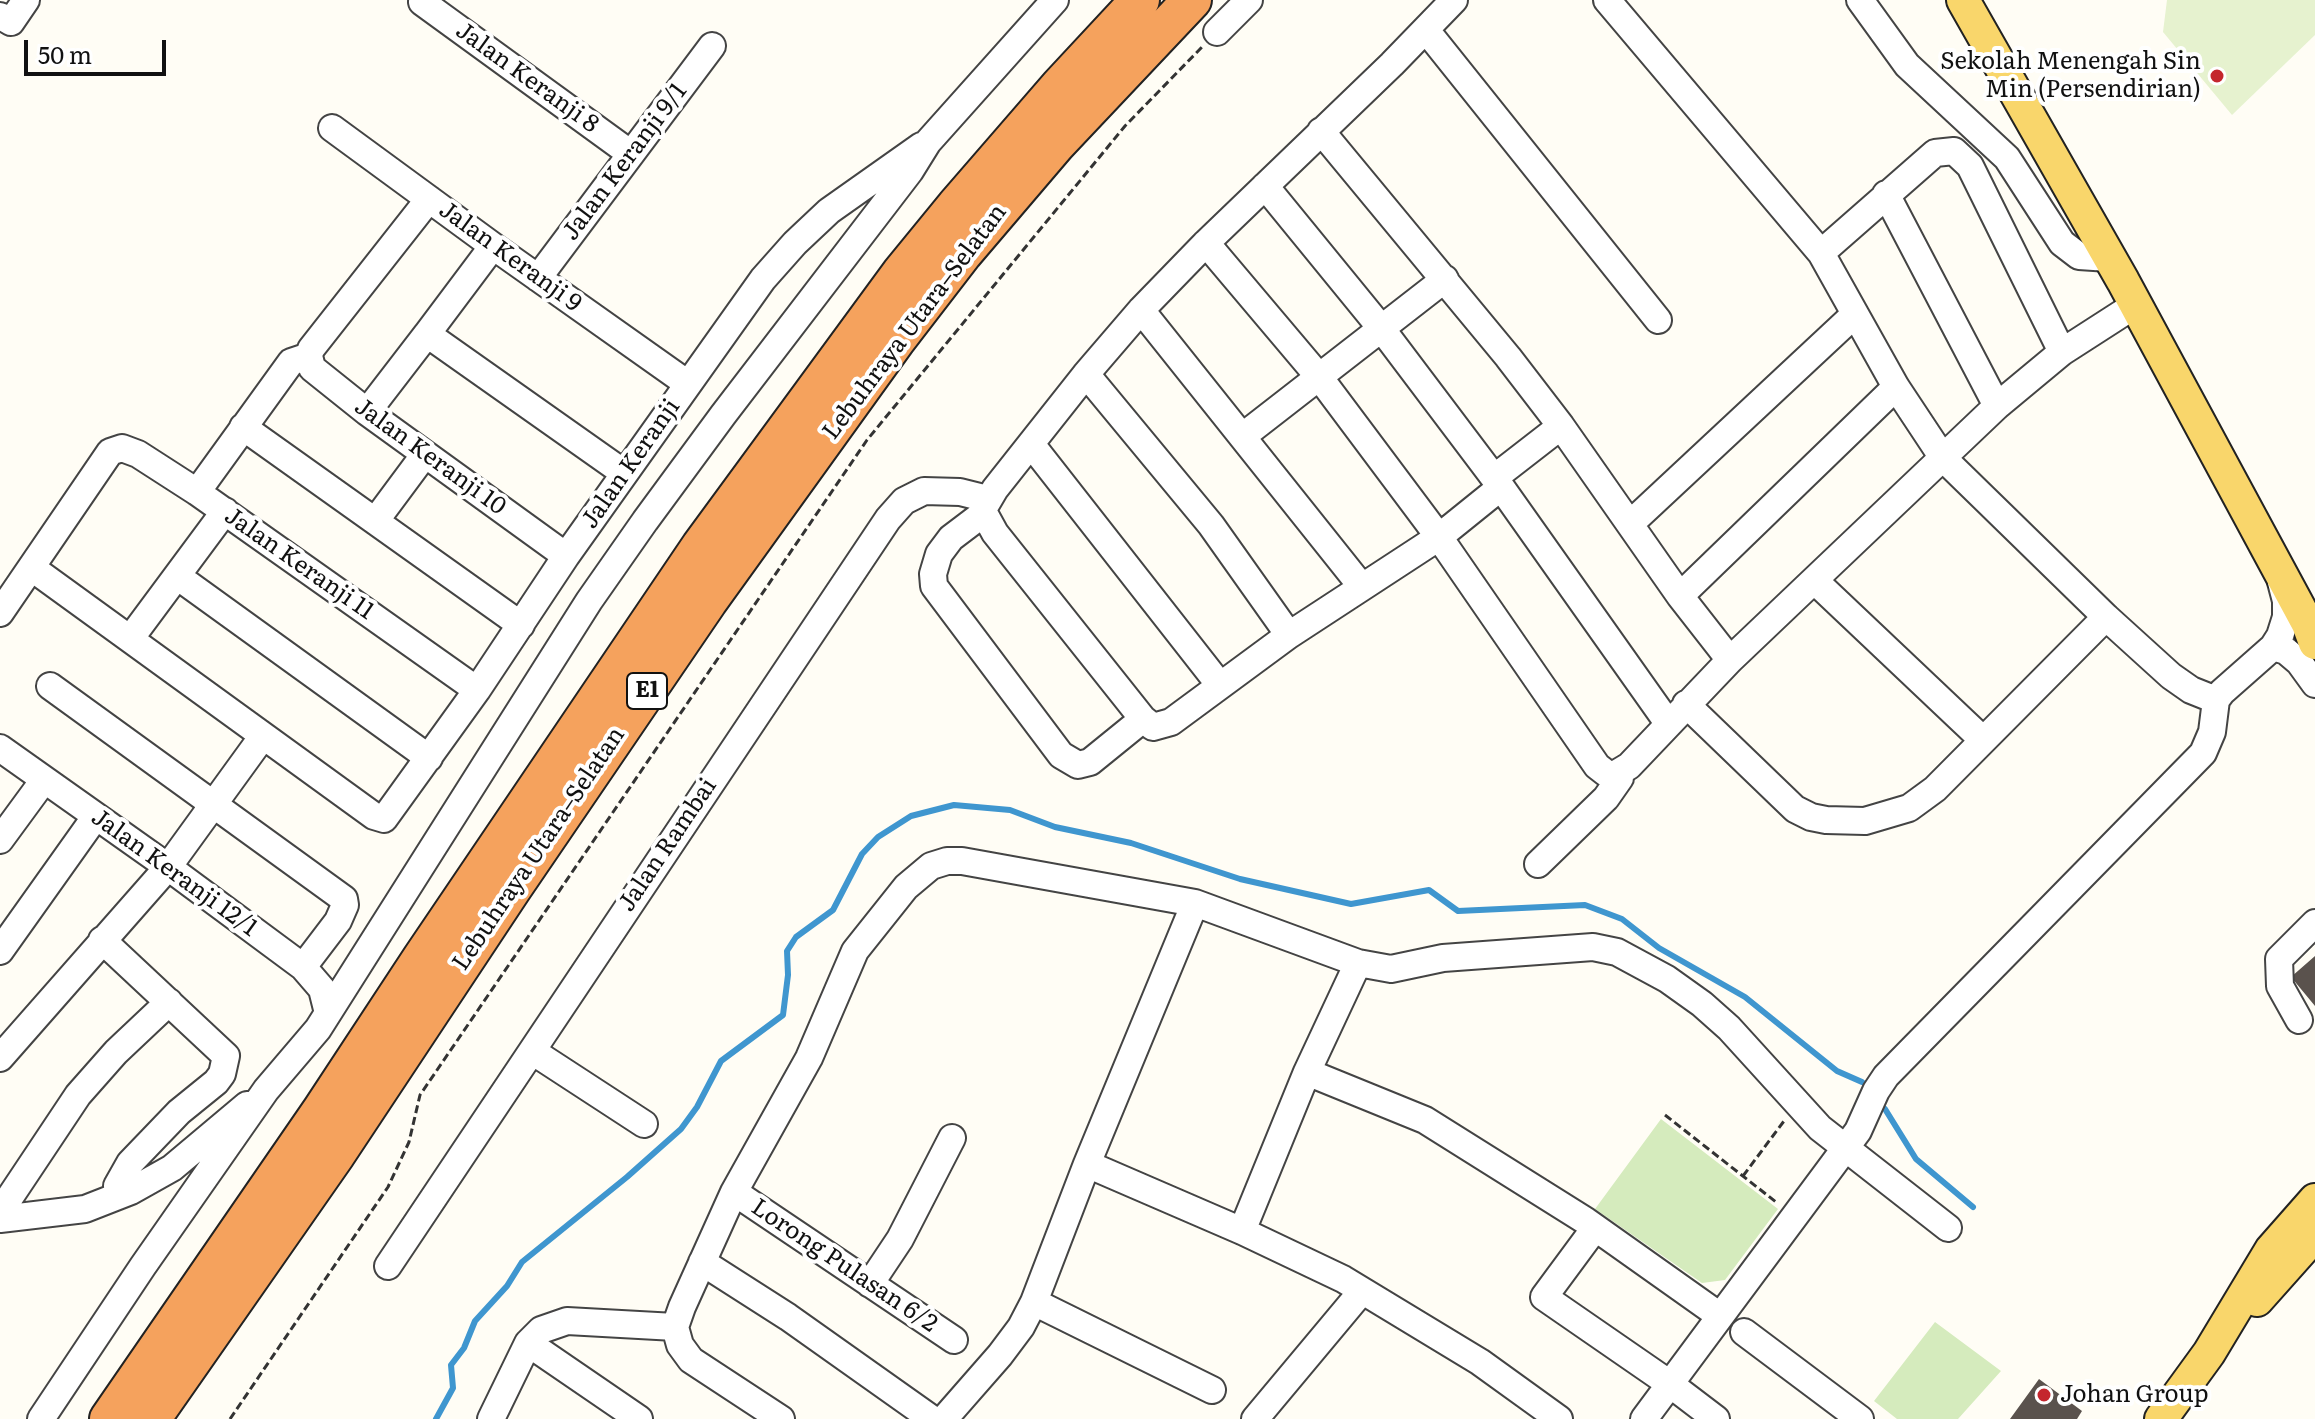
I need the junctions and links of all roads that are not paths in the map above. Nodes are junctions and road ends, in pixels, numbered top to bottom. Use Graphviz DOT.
graph roads {
  1 [pos="26,0"];
  2 [pos="1055,0"];
  3 [pos="1140,0"];
  4 [pos="1192,0"];
  5 [pos="1249,0"];
  6 [pos="1454,0"];
  7 [pos="1607,0"];
  8 [pos="1860,0"];
  9 [pos="1963,0"];
  10 [pos="422,2"];
  11 [pos="0,16"];
  12 [pos="1426,30"];
  13 [pos="1217,32"];
  14 [pos="712,46"];
  15 [pos="332,128"];
  16 [pos="1321,131"];
  17 [pos="928,142"];
  18 [pos="631,154"];
  19 [pos="1265,186"];
  20 [pos="1886,194"];
  21 [pos="429,199"];
  22 [pos="1206,243"];
  23 [pos="493,246"];
  24 [pos="1821,253"];
  25 [pos="2109,258"];
  26 [pos="538,278"];
  27 [pos="1445,279"];
  28 [pos="2135,305"];
  29 [pos="1141,310"];
  30 [pos="1854,315"];
  31 [pos="1658,320"];
  32 [pos="1381,328"];
  33 [pos="427,334"];
  34 [pos="310,352"];
  35 [pos="2062,352"];
  36 [pos="1086,374"];
  37 [pos="1320,378"];
  38 [pos="688,384"];
  39 [pos="1896,387"];
  40 [pos="1997,406"];
  41 [pos="367,412"];
  42 [pos="1561,426"];
  43 [pos="243,427"];
  44 [pos="1243,436"];
  45 [pos="1031,444"];
  46 [pos="425,454"];
  47 [pos="1943,458"];
  48 [pos="624,473"];
  49 [pos="1498,482"];
  50 [pos="197,492"];
  51 [pos="986,506"];
  52 [pos="225,511"];
  53 [pos="376,520"];
  54 [pos="1630,524"];
  55 [pos="1439,537"];
  56 [pos="566,556"];
  57 [pos="2276,564"];
  58 [pos="32,568"];
  59 [pos="177,576"];
  60 [pos="1815,581"];
  61 [pos="1362,587"];
  62 [pos="1680,596"];
  63 [pos="0,613"];
  64 [pos="2106,617"];
  65 [pos="521,625"];
  66 [pos="2313,633"];
  67 [pos="1289,635"];
  68 [pos="130,639"];
  69 [pos="2273,647"];
  70 [pos="1730,660"];
  71 [pos="1219,684"];
  72 [pos="2315,684"];
  73 [pos="50,686"];
  74 [pos="477,690"];
  75 [pos="2216,700"];
  76 [pos="1686,704"];
  77 [pos="1145,722"];
  78 [pos="1668,723"];
  79 [pos="263,736"];
  80 [pos="1983,740"];
  81 [pos="0,748"];
  82 [pos="429,758"];
  83 [pos="1614,775"];
  84 [pos="44,780"];
  85 [pos="213,804"];
  86 [pos="96,816"];
  87 [pos="0,840"];
  88 [pos="1538,864"];
  89 [pos="168,867"];
  90 [pos="1195,903"];
  91 [pos="2315,923"];
  92 [pos="102,940"];
  93 [pos="0,951"];
  94 [pos="1358,963"];
  95 [pos="303,967"];
  96 [pos="169,1002"];
  97 [pos="328,1013"];
  98 [pos="2299,1020"];
  99 [pos="2,1050"];
  100 [pos="532,1051"];
  101 [pos="1307,1072"];
  102 [pos="266,1090"];
  103 [pos="644,1124"];
  104 [pos="952,1138"];
  105 [pos="1845,1148"];
  106 [pos="1087,1164"];
  107 [pos="734,1192"];
  108 [pos="118,1196"];
  109 [pos="2315,1200"];
  110 [pos="0,1212"];
  111 [pos="0,1219"];
  112 [pos="1590,1225"];
  113 [pos="1948,1228"];
  114 [pos="1242,1231"];
  115 [pos="2315,1235"];
  116 [pos="702,1262"];
  117 [pos="388,1266"];
  118 [pos="870,1284"];
  119 [pos="1362,1291"];
  120 [pos="1034,1302"];
  121 [pos="1720,1316"];
  122 [pos="675,1327"];
  123 [pos="1744,1332"];
  124 [pos="954,1340"];
  125 [pos="528,1343"];
  126 [pos="2211,1349"];
  127 [pos="1670,1384"];
  128 [pos="1212,1390"];
  129 [pos="946,1417"];
  130 [pos="41,1419"];
  131 [pos="109,1419"];
  132 [pos="151,1419"];
  133 [pos="491,1419"];
  134 [pos="639,1419"];
  135 [pos="781,1419"];
  136 [pos="1255,1419"];
  137 [pos="1559,1419"];
  138 [pos="1644,1419"];
  139 [pos="1716,1419"];
  140 [pos="1860,1419"];
  141 [pos="2161,1419"];
  1 -- 11 [label="street"];
  2 -- 17 [label="street"];
  3 -- 131 [label="highway, Lebuhraya Utara–Selatan / E1"];
  4 -- 132 [label="highway, Lebuhraya Utara–Selatan / E1"];
  5 -- 13 [label="street"];
  6 -- 12 [label="street"];
  7 -- 24 [label="street"];
  8 -- 25 [label="street"];
  9 -- 25 [label="main road"];
  10 -- 18 [label="street, Jalan Keranji 8"];
  12 -- 16 [label="street"];
  12 -- 31 [label="street"];
  14 -- 18 [label="street, Jalan Keranji 9/1"];
  15 -- 21 [label="street, Jalan Keranji 9"];
  16 -- 19 [label="street"];
  16 -- 27 [label="street"];
  17 -- 38 [label="street, Jalan Keranji"];
  17 -- 97 [label="street"];
  18 -- 26 [label="street, Jalan Keranji 9/1"];
  19 -- 22 [label="street"];
  19 -- 32 [label="street"];
  20 -- 24 [label="street"];
  20 -- 35 [label="street"];
  20 -- 40 [label="street"];
  21 -- 23 [label="street, Jalan Keranji 9"];
  21 -- 34 [label="street"];
  22 -- 29 [label="street"];
  22 -- 37 [label="street"];
  23 -- 26 [label="street, Jalan Keranji 9"];
  23 -- 33 [label="street"];
  24 -- 30 [label="street"];
  25 -- 28 [label="main road"];
  26 -- 38 [label="street, Jalan Keranji 9"];
  27 -- 32 [label="street"];
  27 -- 42 [label="street"];
  28 -- 35 [label="street"];
  28 -- 57 [label="main road"];
  29 -- 36 [label="street"];
  29 -- 44 [label="street"];
  30 -- 39 [label="street"];
  30 -- 54 [label="street"];
  32 -- 37 [label="street"];
  32 -- 49 [label="street"];
  33 -- 41 [label="street"];
  33 -- 48 [label="street"];
  34 -- 41 [label="street, Jalan Keranji 10"];
  34 -- 43 [label="street"];
  35 -- 40 [label="street"];
  36 -- 45 [label="street"];
  36 -- 67 [label="street"];
  37 -- 44 [label="street"];
  37 -- 55 [label="street"];
  38 -- 48 [label="street, Jalan Keranji"];
  39 -- 47 [label="street"];
  39 -- 62 [label="street"];
  40 -- 47 [label="street"];
  41 -- 46 [label="street, Jalan Keranji 10"];
  42 -- 49 [label="street"];
  42 -- 54 [label="street"];
  43 -- 50 [label="street"];
  43 -- 53 [label="street"];
  44 -- 61 [label="street"];
  45 -- 51 [label="street"];
  45 -- 71 [label="street"];
  46 -- 53 [label="street"];
  46 -- 56 [label="street, Jalan Keranji 10"];
  47 -- 60 [label="street"];
  47 -- 64 [label="street"];
  48 -- 56 [label="street, Jalan Keranji"];
  49 -- 55 [label="street"];
  49 -- 78 [label="street"];
  50 -- 52 [label="street, Jalan Keranji 11"];
  50 -- 58 [label="street, Jalan Keranji 11"];
  51 -- 77 [label="street"];
  51 -- 77 [label="street"];
  51 -- 100 [label="street, Jalan Rambai"];
  52 -- 59 [label="street"];
  52 -- 74 [label="street, Jalan Keranji 11"];
  53 -- 65 [label="street"];
  54 -- 62 [label="street"];
  55 -- 61 [label="street"];
  55 -- 83 [label="street"];
  56 -- 65 [label="street, Jalan Keranji"];
  57 -- 66 [label="main road"];
  57 -- 69 [label="street"];
  58 -- 63 [label="street"];
  58 -- 68 [label="street"];
  59 -- 68 [label="street"];
  59 -- 82 [label="street"];
  60 -- 70 [label="street"];
  60 -- 80 [label="street"];
  61 -- 67 [label="street"];
  62 -- 70 [label="street"];
  64 -- 75 [label="street"];
  64 -- 80 [label="street"];
  65 -- 74 [label="street, Jalan Keranji"];
  67 -- 71 [label="street"];
  68 -- 79 [label="street"];
  69 -- 72 [label="street"];
  69 -- 75 [label="street"];
  70 -- 76 [label="street"];
  71 -- 77 [label="street"];
  73 -- 85 [label="street"];
  74 -- 82 [label="street, Jalan Keranji"];
  75 -- 105 [label="street"];
  76 -- 78 [label="street"];
  76 -- 80 [label="street"];
  78 -- 83 [label="street"];
  79 -- 82 [label="street, Jalan Keranji"];
  79 -- 85 [label="street"];
  81 -- 84 [label="street, Jalan Keranji 12/1"];
  83 -- 88 [label="street"];
  84 -- 86 [label="street, Jalan Keranji 12/1"];
  84 -- 87 [label="street"];
  85 -- 89 [label="street"];
  85 -- 95 [label="street"];
  86 -- 89 [label="street, Jalan Keranji 12/1"];
  86 -- 93 [label="street"];
  89 -- 92 [label="street"];
  89 -- 95 [label="street, Jalan Keranji 12/1"];
  90 -- 94 [label="street"];
  90 -- 106 [label="street"];
  90 -- 107 [label="street"];
  91 -- 98 [label="street"];
  92 -- 96 [label="street"];
  92 -- 99 [label="street"];
  94 -- 101 [label="street"];
  94 -- 105 [label="street"];
  95 -- 97 [label="street, Jalan Keranji 12/1"];
  96 -- 108 [label="street"];
  96 -- 110 [label="street"];
  97 -- 102 [label="street"];
  100 -- 103 [label="street"];
  100 -- 117 [label="street, Jalan Rambai"];
  101 -- 112 [label="street"];
  101 -- 114 [label="street"];
  102 -- 108 [label="street"];
  102 -- 130 [label="street"];
  104 -- 118 [label="street"];
  105 -- 113 [label="street"];
  105 -- 121 [label="street"];
  106 -- 114 [label="street"];
  106 -- 120 [label="street"];
  107 -- 116 [label="street"];
  107 -- 118 [label="street, Lorong Pulasan 6/2"];
  108 -- 111 [label="street"];
  109 -- 126 [label="main road"];
  112 -- 121 [label="street"];
  112 -- 127 [label="street"];
  114 -- 119 [label="street"];
  115 -- 126 [label="main road"];
  116 -- 122 [label="street"];
  116 -- 129 [label="street"];
  118 -- 124 [label="street, Lorong Pulasan 6/2"];
  119 -- 136 [label="street"];
  119 -- 137 [label="street"];
  120 -- 128 [label="street"];
  120 -- 129 [label="street"];
  121 -- 127 [label="street"];
  122 -- 125 [label="street"];
  122 -- 135 [label="street"];
  123 -- 140 [label="street"];
  125 -- 133 [label="street"];
  125 -- 134 [label="street"];
  126 -- 141 [label="main road"];
  127 -- 138 [label="street"];
  127 -- 139 [label="street"];
}
